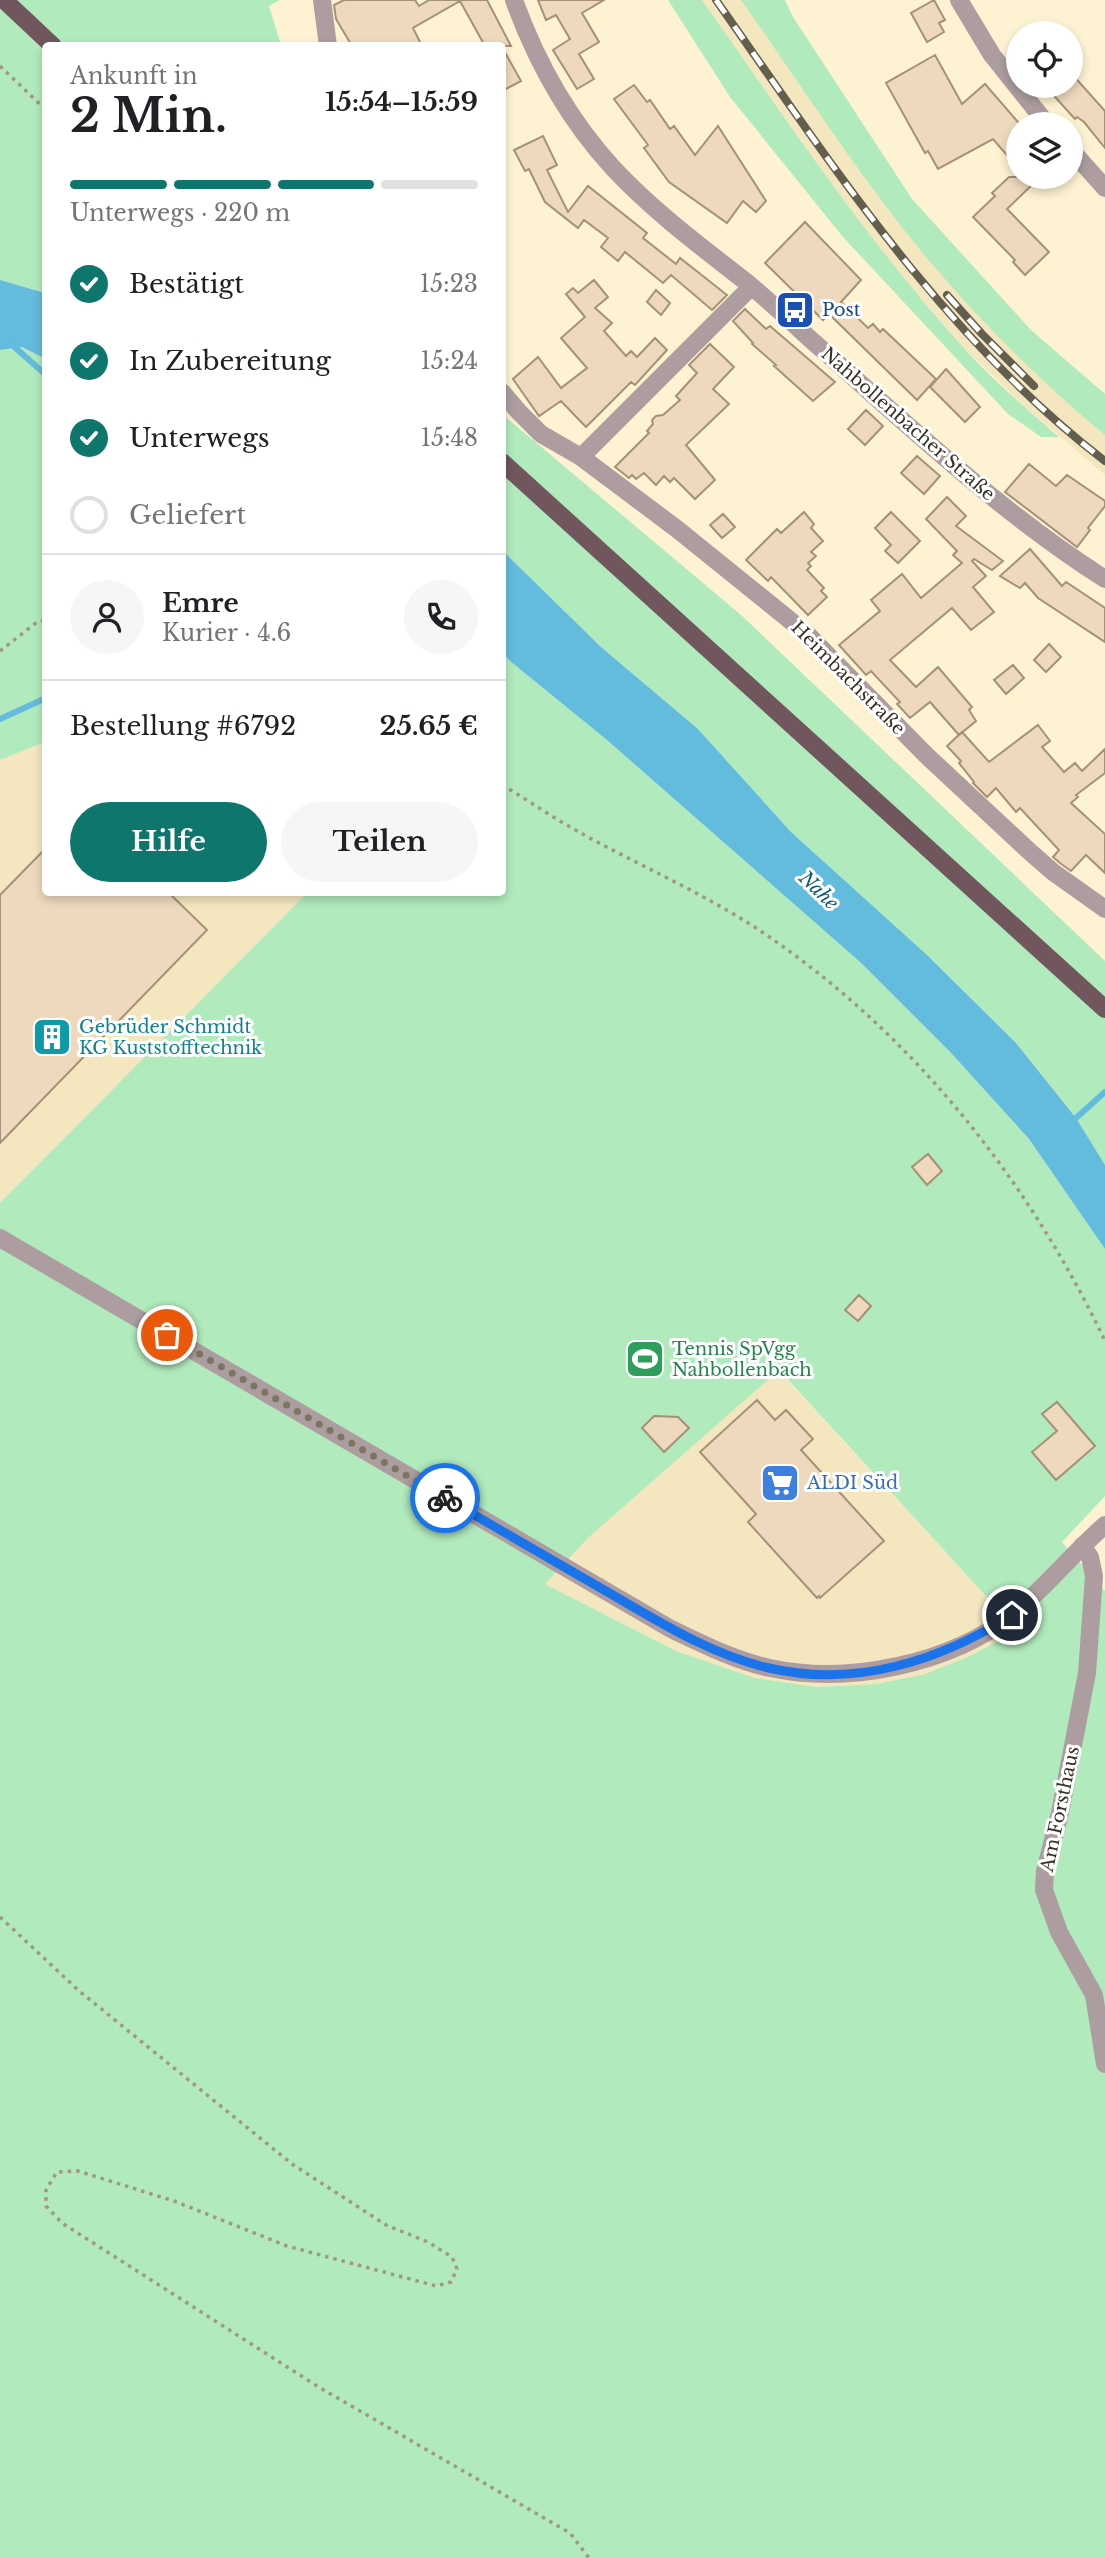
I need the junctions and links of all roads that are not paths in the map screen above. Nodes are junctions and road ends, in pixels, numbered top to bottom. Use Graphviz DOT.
graph roads {
  1 [pos="4,0"];
  2 [pos="322,0"];
  3 [pos="514,0"];
  4 [pos="959,0"];
  5 [pos="49,42"];
  6 [pos="327,42"];
  7 [pos="1037,112"];
  8 [pos="1083,163"];
  9 [pos="1105,188"];
  10 [pos="751,287"];
  11 [pos="506,397"];
  12 [pos="581,457"];
  13 [pos="506,466"];
  14 [pos="1105,579"];
  15 [pos="1105,909"];
  16 [pos="1105,1009"];
  17 [pos="0,1238"];
  18 [pos="1105,1525"];
  19 [pos="1082,1546"];
  20 [pos="1105,2064"];
  1 -- 5 [label="main road"];
  2 -- 6 [label="street"];
  3 -- 10 [label="street, Nahbollenbacher Straße"];
  4 -- 7 [label="street"];
  8 -- 9 [label="street"];
  10 -- 12 [label="street"];
  10 -- 14 [label="street, Nahbollenbacher Straße"];
  11 -- 12 [label="street, Heimbachstraße"];
  12 -- 15 [label="street, Heimbachstraße"];
  13 -- 16 [label="main road"];
  17 -- 19 [label="street"];
  18 -- 19 [label="street"];
  19 -- 20 [label="street, Am Forsthaus"];
}
